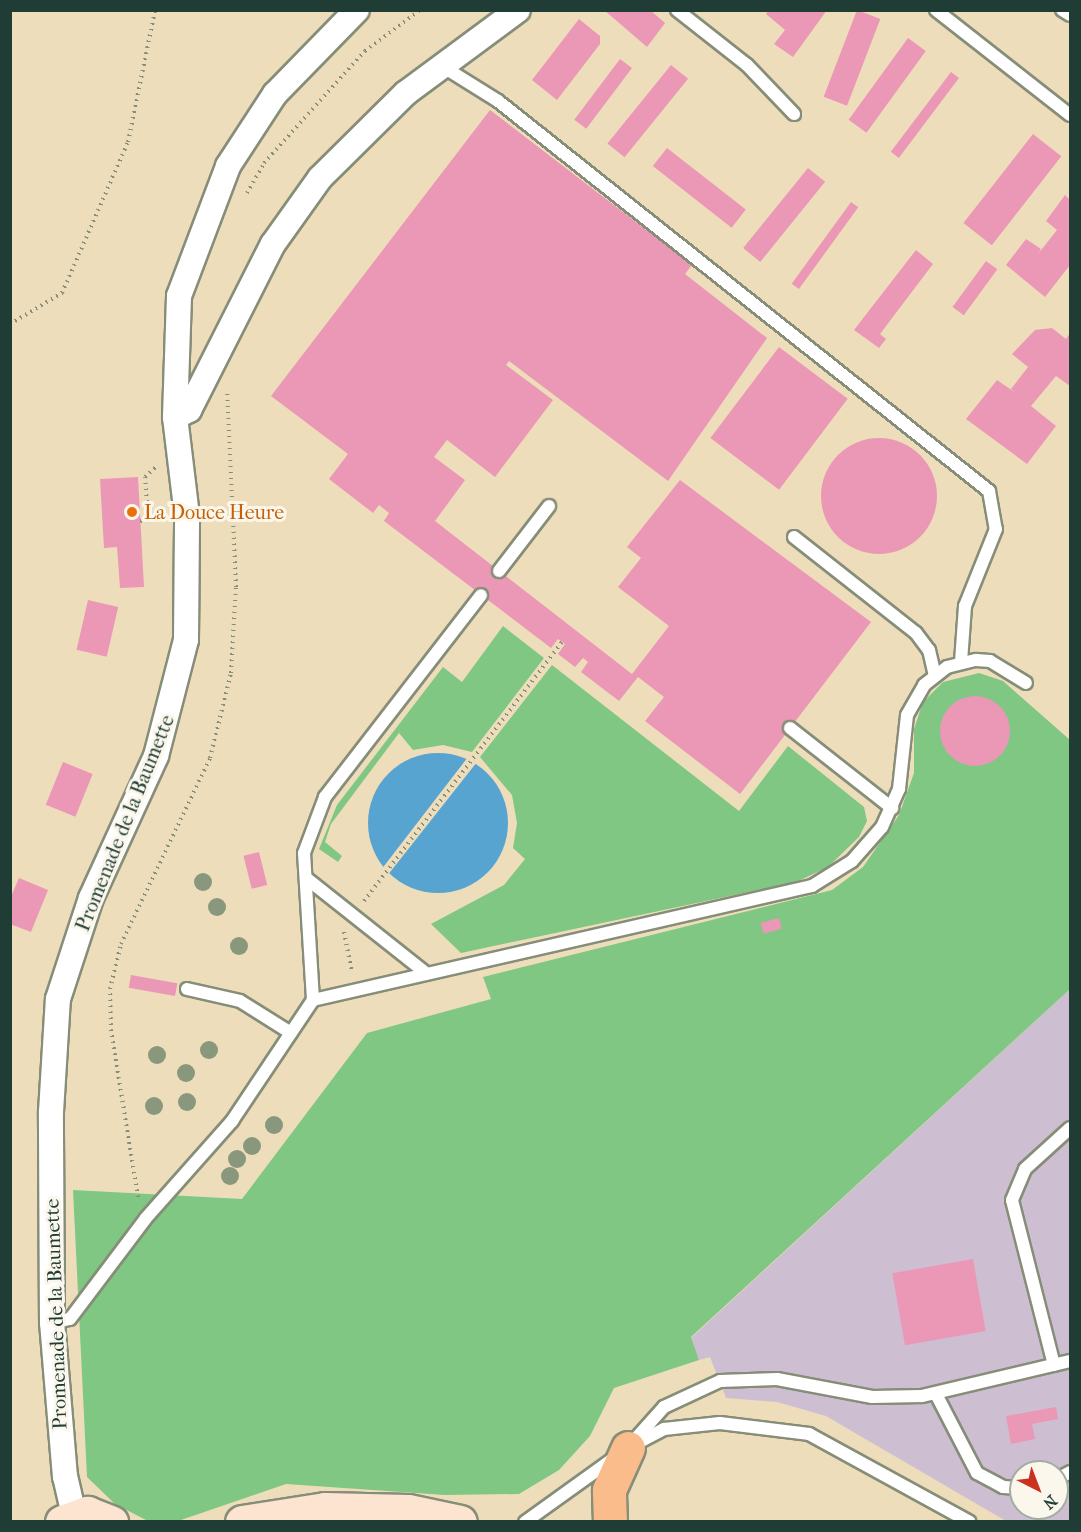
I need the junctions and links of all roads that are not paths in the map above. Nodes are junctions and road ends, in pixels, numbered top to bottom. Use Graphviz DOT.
graph roads {
  1 [pos="357,10"];
  2 [pos="518,10"];
  3 [pos="677,10"];
  4 [pos="936,10"];
  5 [pos="1062,10"];
  6 [pos="1071,15"];
  7 [pos="442,66"];
  8 [pos="794,114"];
  9 [pos="1071,115"];
  10 [pos="221,356"];
  11 [pos="174,361"];
  12 [pos="175,417"];
  13 [pos="549,506"];
  14 [pos="794,537"];
  15 [pos="499,571"];
  16 [pos="481,595"];
  17 [pos="961,662"];
  18 [pos="935,675"];
  19 [pos="1026,683"];
  20 [pos="790,728"];
  21 [pos="891,808"];
  22 [pos="306,878"];
  23 [pos="427,974"];
  24 [pos="187,989"];
  25 [pos="313,1000"];
  26 [pos="291,1033"];
  27 [pos="1071,1128"];
  28 [pos="52,1323"];
  29 [pos="1071,1361"];
  30 [pos="1054,1365"];
  31 [pos="936,1394"];
  32 [pos="628,1448"];
  33 [pos="1009,1487"];
  34 [pos="68,1518"];
  35 [pos="111,1521"];
  36 [pos="242,1521"];
  37 [pos="460,1521"];
  38 [pos="525,1521"];
  39 [pos="610,1521"];
  40 [pos="969,1521"];
  1 -- 11 [label="street, Promenade de la Baumette"];
  2 -- 7 [label="street"];
  3 -- 8 [label="lane"];
  4 -- 9 [label="lane"];
  5 -- 6 [label="lane"];
  7 -- 10 [label="street"];
  7 -- 17 [label="lane"];
  10 -- 11 [label="street"];
  10 -- 12 [label="street"];
  11 -- 12 [label="street, Promenade de la Baumette"];
  12 -- 28 [label="street, Promenade de la Baumette"];
  13 -- 15 [label="lane"];
  14 -- 18 [label="lane"];
  16 -- 22 [label="lane"];
  17 -- 18 [label="lane"];
  17 -- 19 [label="lane"];
  18 -- 21 [label="lane"];
  20 -- 21 [label="lane"];
  21 -- 23 [label="lane"];
  22 -- 23 [label="lane"];
  22 -- 25 [label="lane"];
  23 -- 25 [label="lane"];
  24 -- 26 [label="lane"];
  25 -- 26 [label="lane"];
  26 -- 28 [label="lane"];
  27 -- 30 [label="lane"];
  28 -- 34 [label="street, Promenade de la Baumette"];
  29 -- 30 [label="lane"];
  30 -- 31 [label="lane"];
  31 -- 32 [label="lane"];
  31 -- 33 [label="lane"];
  32 -- 38 [label="lane"];
  32 -- 39 [label="highway"];
  32 -- 40 [label="lane"];
  34 -- 35 [label="street"];
  36 -- 37 [label="street"];
}
